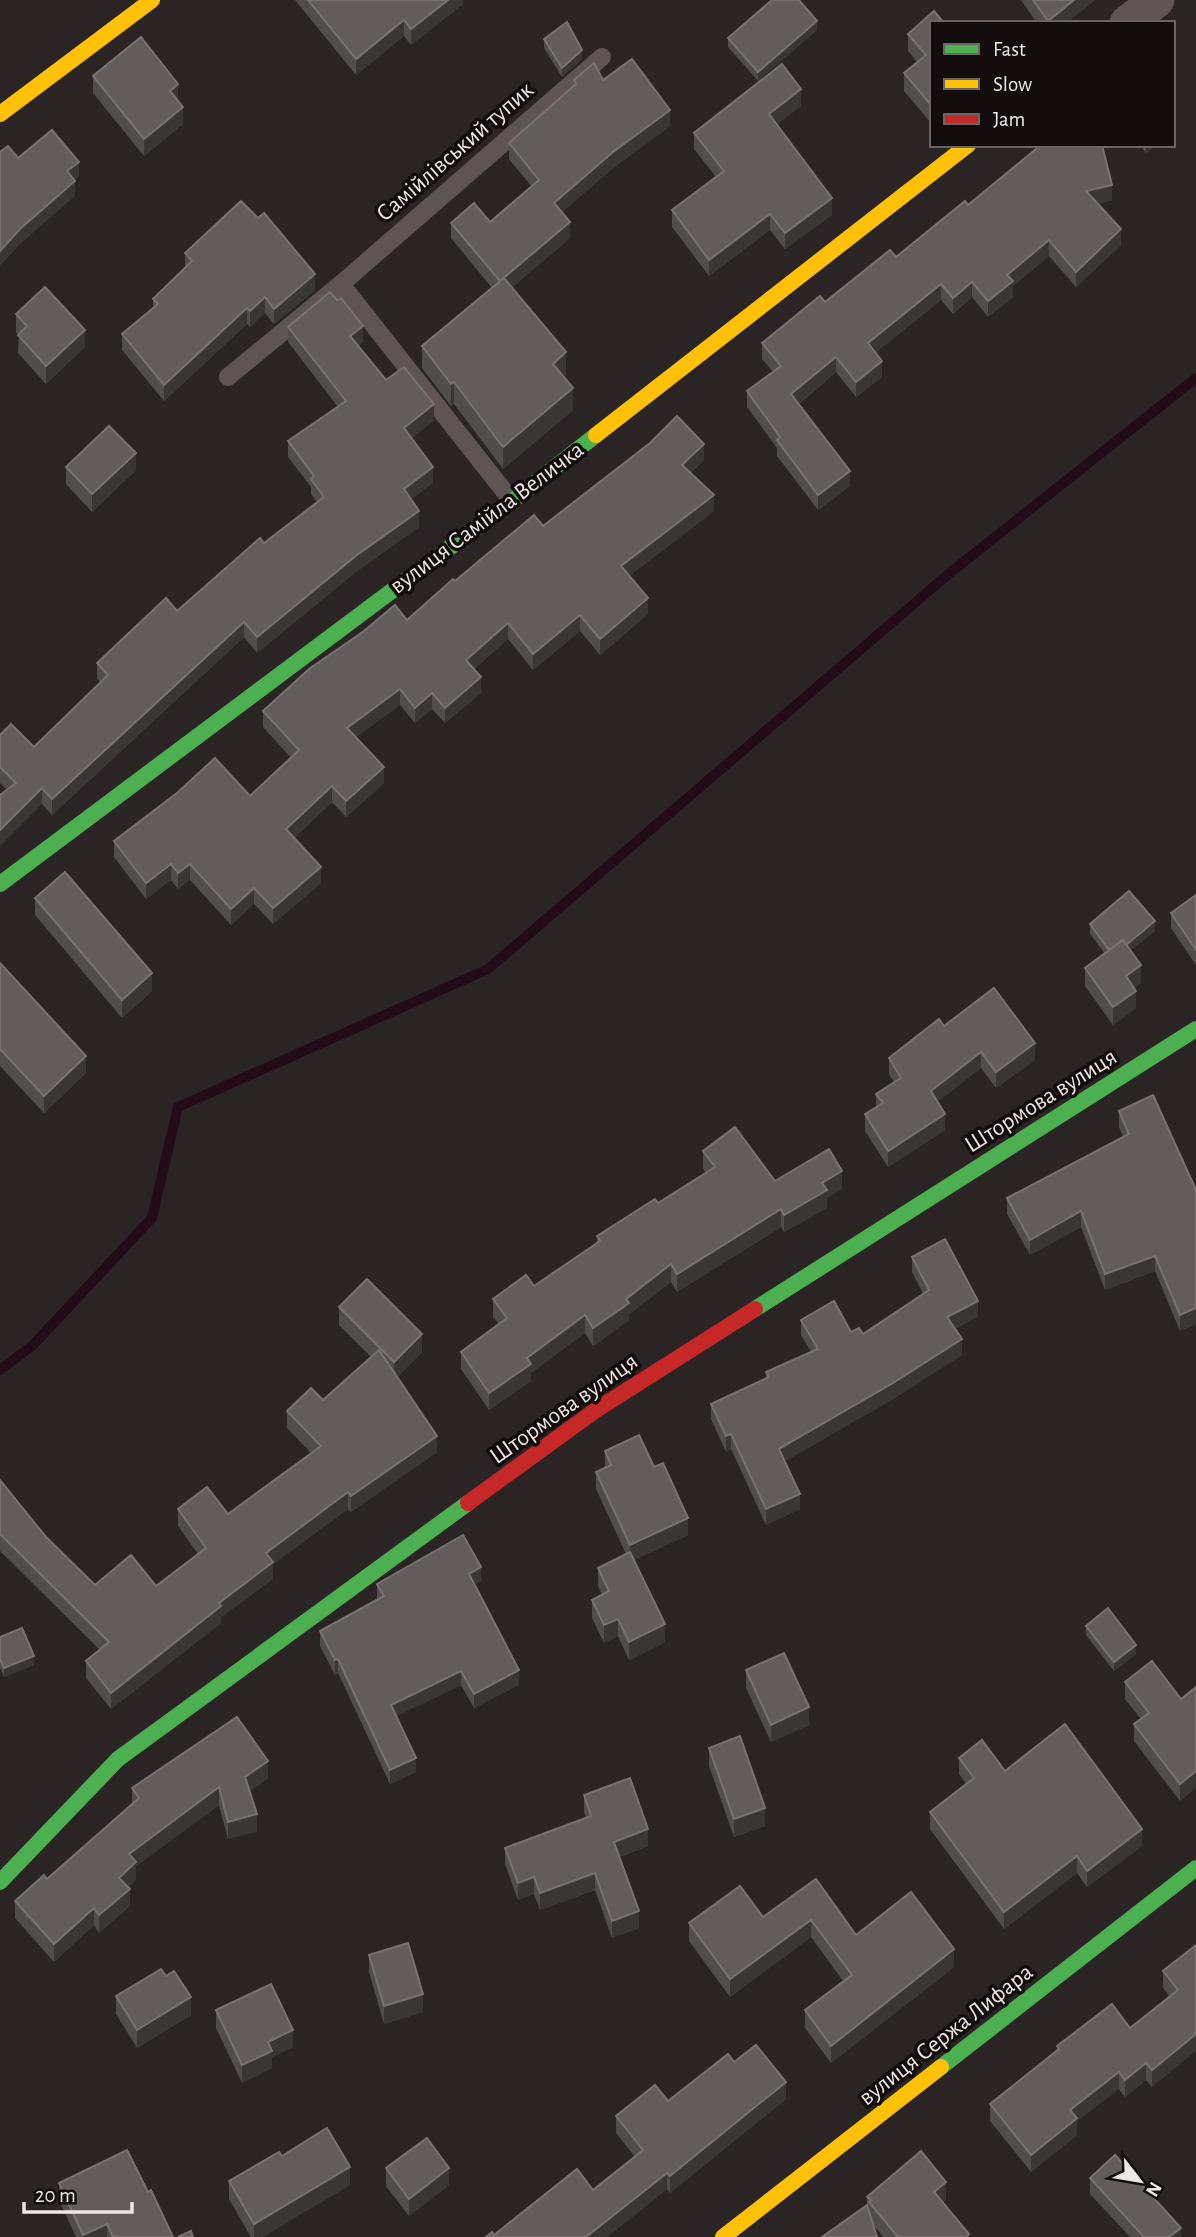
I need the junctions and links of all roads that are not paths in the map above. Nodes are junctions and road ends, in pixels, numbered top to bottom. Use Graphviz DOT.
graph roads {
  1 [pos="119,0"];
  2 [pos="152,0"];
  3 [pos="1157,0"];
  4 [pos="1130,21"];
  5 [pos="102,38"];
  6 [pos="602,57"];
  7 [pos="0,114"];
  8 [pos="965,147"];
  9 [pos="341,284"];
  10 [pos="228,376"];
  11 [pos="512,500"];
  12 [pos="0,884"];
  13 [pos="1196,1029"];
  14 [pos="1196,1868"];
  15 [pos="0,1882"];
  16 [pos="723,2237"];
  1 -- 5 [label="street"];
  2 -- 5 [label="street"];
  3 -- 4 [label="street"];
  5 -- 7 [label="street"];
  6 -- 9 [label="lane, Самійлівський тупик"];
  8 -- 11 [label="street, вулиця Самійла Величка"];
  9 -- 10 [label="lane, Самійлівський тупик"];
  9 -- 11 [label="lane"];
  11 -- 12 [label="street, вулиця Самійла Величка"];
  13 -- 15 [label="street, Штормова вулиця"];
  14 -- 16 [label="street, вулиця Сержа Лифара"];
}
